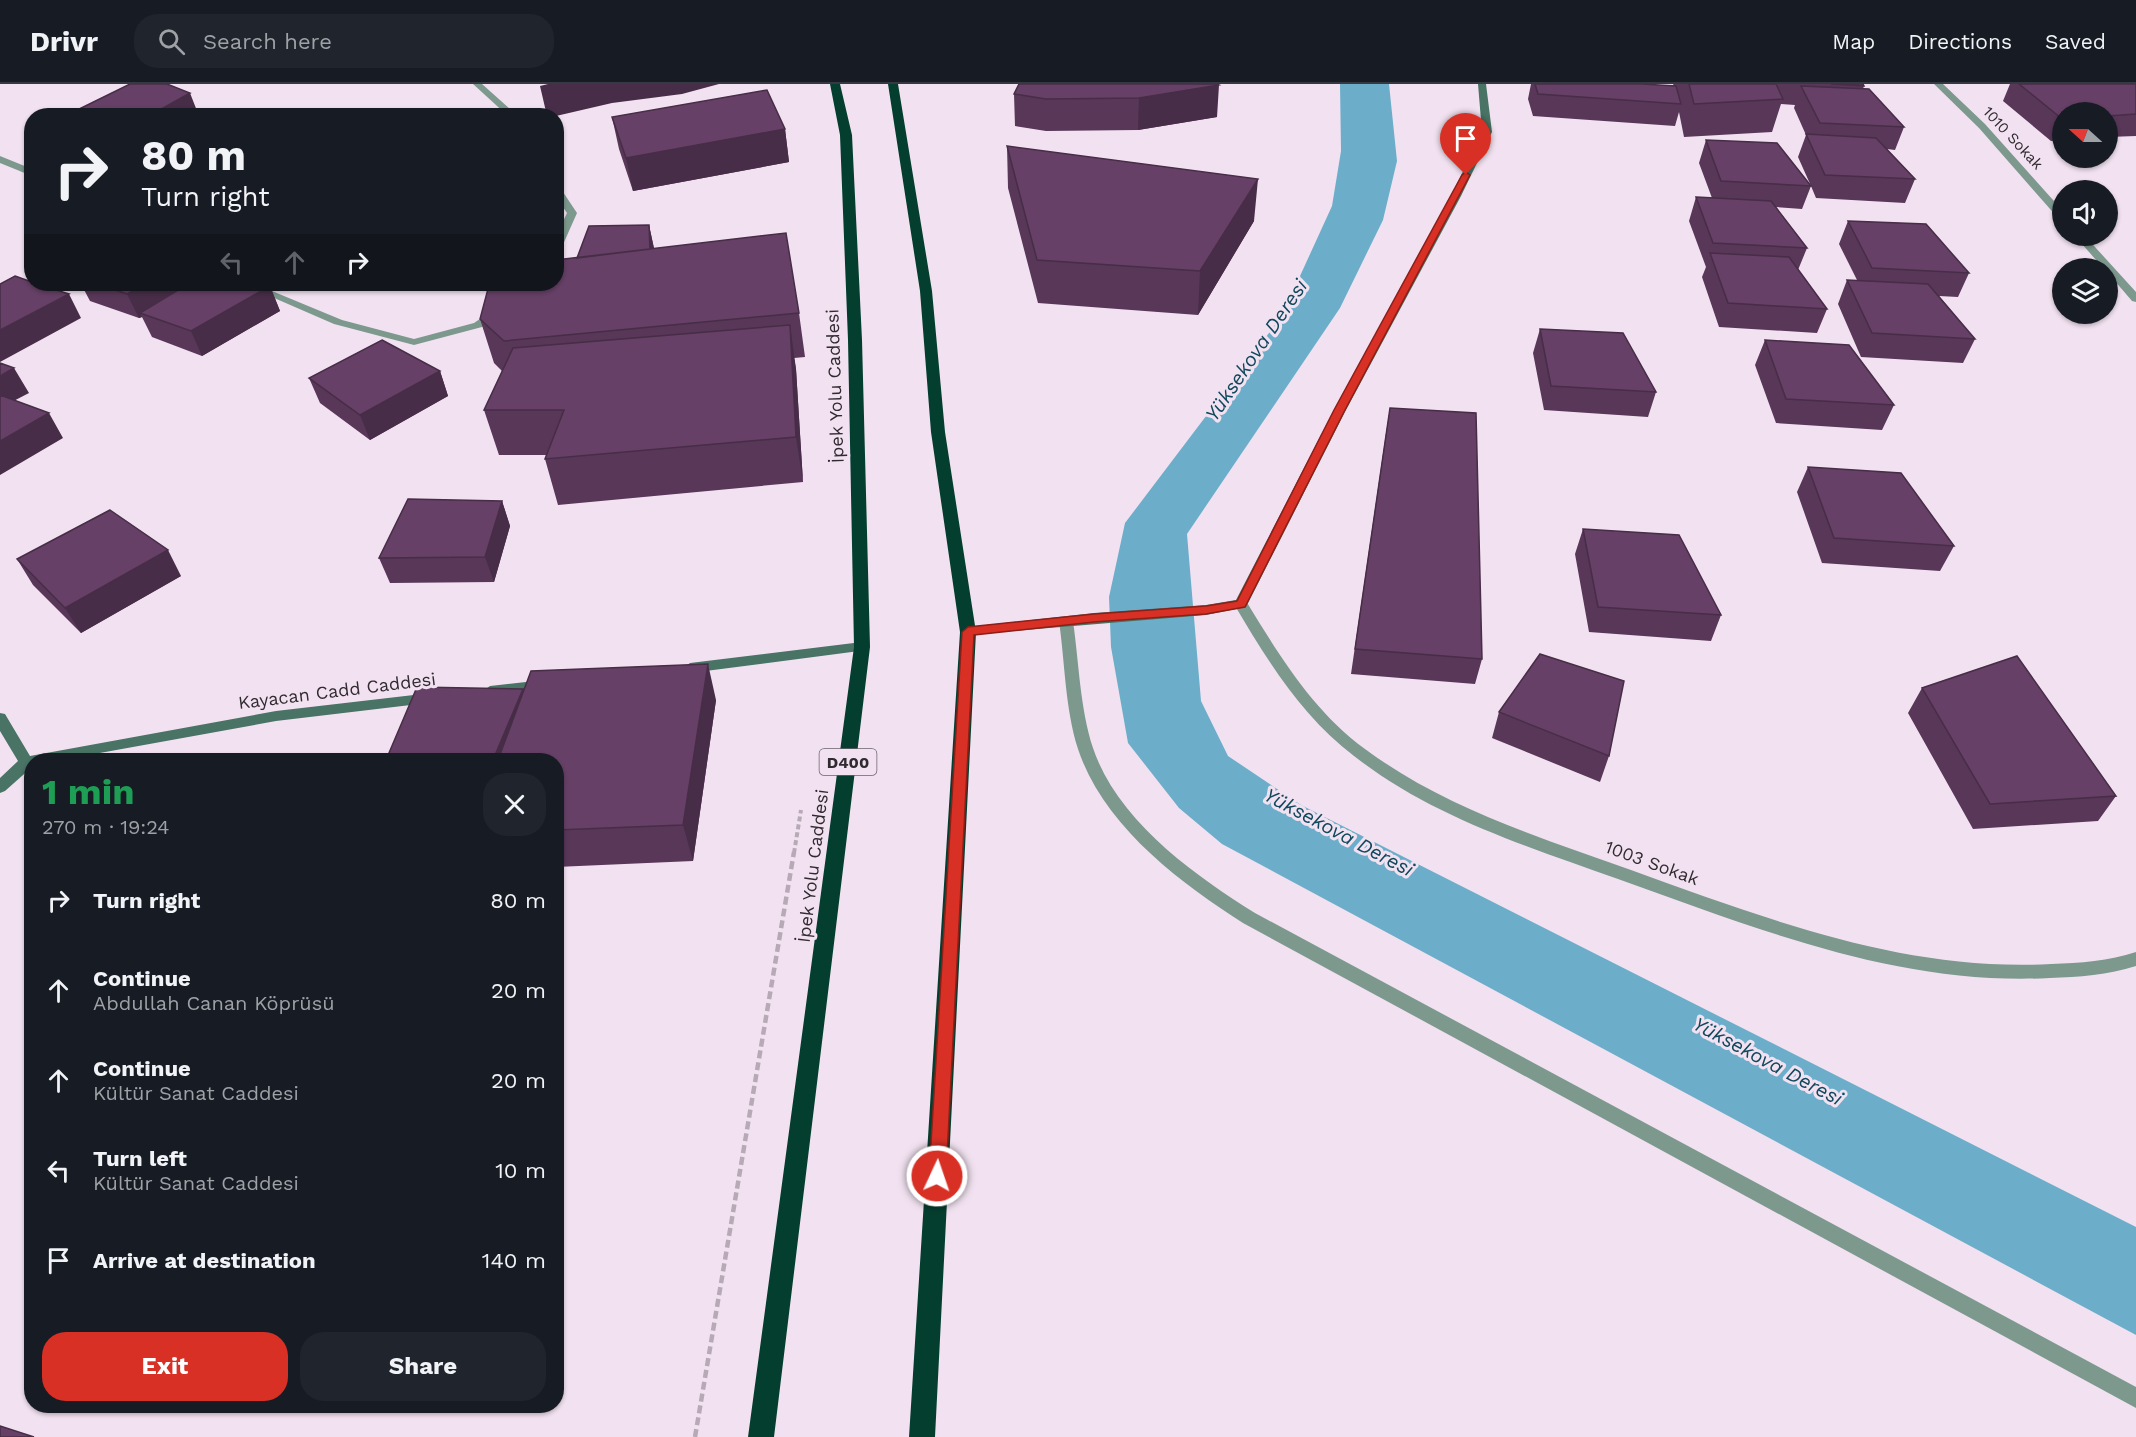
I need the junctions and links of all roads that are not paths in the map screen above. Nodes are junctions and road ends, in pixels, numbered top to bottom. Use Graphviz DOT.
graph roads {
  1 [pos="477,84"];
  2 [pos="835,84"];
  3 [pos="893,84"];
  4 [pos="1482,84"];
  5 [pos="1938,84"];
  6 [pos="505,108"];
  7 [pos="0,159"];
  8 [pos="24,170"];
  9 [pos="564,200"];
  10 [pos="2052,205"];
  11 [pos="564,231"];
  12 [pos="2089,246"];
  13 [pos="264,291"];
  14 [pos="2136,299"];
  15 [pos="504,307"];
  16 [pos="1241,604"];
  17 [pos="1066,621"];
  18 [pos="968,632"];
  19 [pos="862,647"];
  20 [pos="675,669"];
  21 [pos="558,683"];
  22 [pos="476,693"];
  23 [pos="441,697"];
  24 [pos="0,718"];
  25 [pos="24,753"];
  26 [pos="74,753"];
  27 [pos="24,766"];
  28 [pos="0,787"];
  29 [pos="2136,959"];
  30 [pos="2136,1398"];
  31 [pos="761,1437"];
  32 [pos="922,1437"];
  1 -- 6 [label="street"];
  2 -- 19 [label="highway, İpek Yolu Caddesi / D400"];
  3 -- 18 [label="highway"];
  4 -- 16 [label="street"];
  5 -- 10 [label="street, 1010 Sokak"];
  7 -- 8 [label="street"];
  9 -- 11 [label="street"];
  12 -- 14 [label="street"];
  13 -- 15 [label="street"];
  16 -- 17 [label="street"];
  16 -- 29 [label="street, 1003 Sokak"];
  17 -- 18 [label="street"];
  17 -- 30 [label="street"];
  18 -- 32 [label="highway"];
  19 -- 20 [label="street"];
  19 -- 31 [label="highway, İpek Yolu Caddesi / D400"];
  21 -- 22 [label="street"];
  23 -- 26 [label="street, Kayacan Cadd Caddesi"];
  24 -- 25 [label="street"];
  27 -- 28 [label="street"];
}
